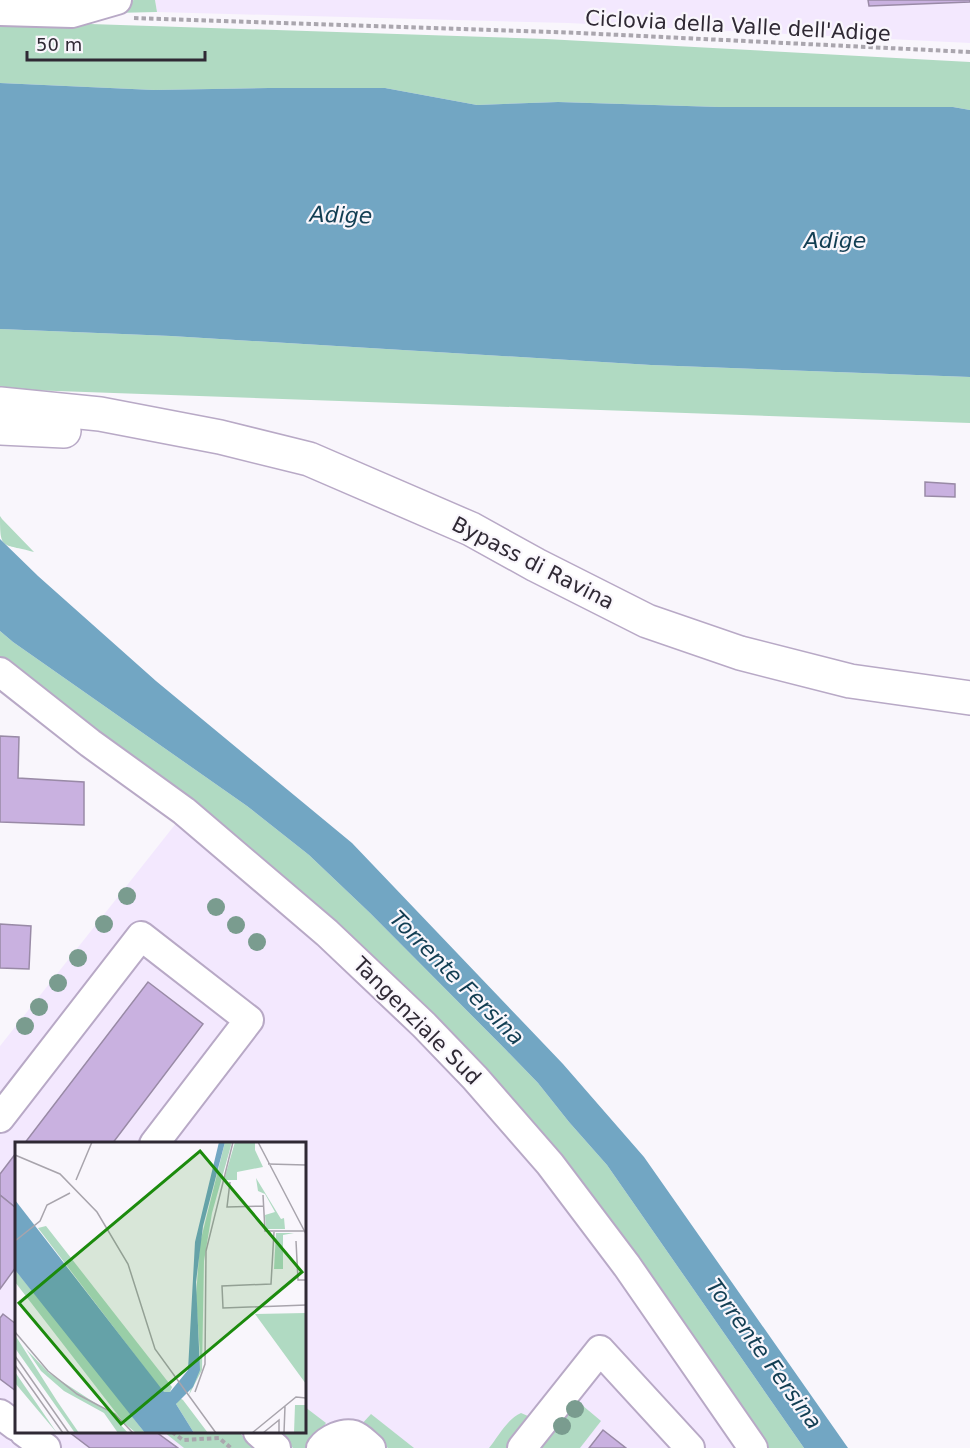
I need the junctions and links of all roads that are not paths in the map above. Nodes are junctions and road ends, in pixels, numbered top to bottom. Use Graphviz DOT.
graph roads {
  1 [pos="122,9"];
  2 [pos="0,11"];
  3 [pos="0,404"];
  4 [pos="101,424"];
  5 [pos="0,428"];
  6 [pos="0,672"];
  7 [pos="970,698"];
  8 [pos="970,715"];
  9 [pos="0,1118"];
  10 [pos="155,1142"];
  11 [pos="0,1414"];
  12 [pos="15,1425"];
  13 [pos="27,1433"];
  14 [pos="260,1433"];
  15 [pos="46,1448"];
  16 [pos="276,1448"];
  17 [pos="321,1448"];
  18 [pos="371,1448"];
  19 [pos="522,1448"];
  20 [pos="690,1448"];
  21 [pos="753,1448"];
  1 -- 2 [label="street"];
  3 -- 4 [label="highway"];
  4 -- 5 [label="highway"];
  4 -- 7 [label="highway, Bypass di Ravina"];
  4 -- 8 [label="highway, Bypass di Ravina"];
  6 -- 21 [label="street, Tangenziale Sud"];
  9 -- 10 [label="street"];
  11 -- 12 [label="street"];
  13 -- 15 [label="street"];
  14 -- 16 [label="street"];
  17 -- 18 [label="street"];
  19 -- 20 [label="street"];
}
